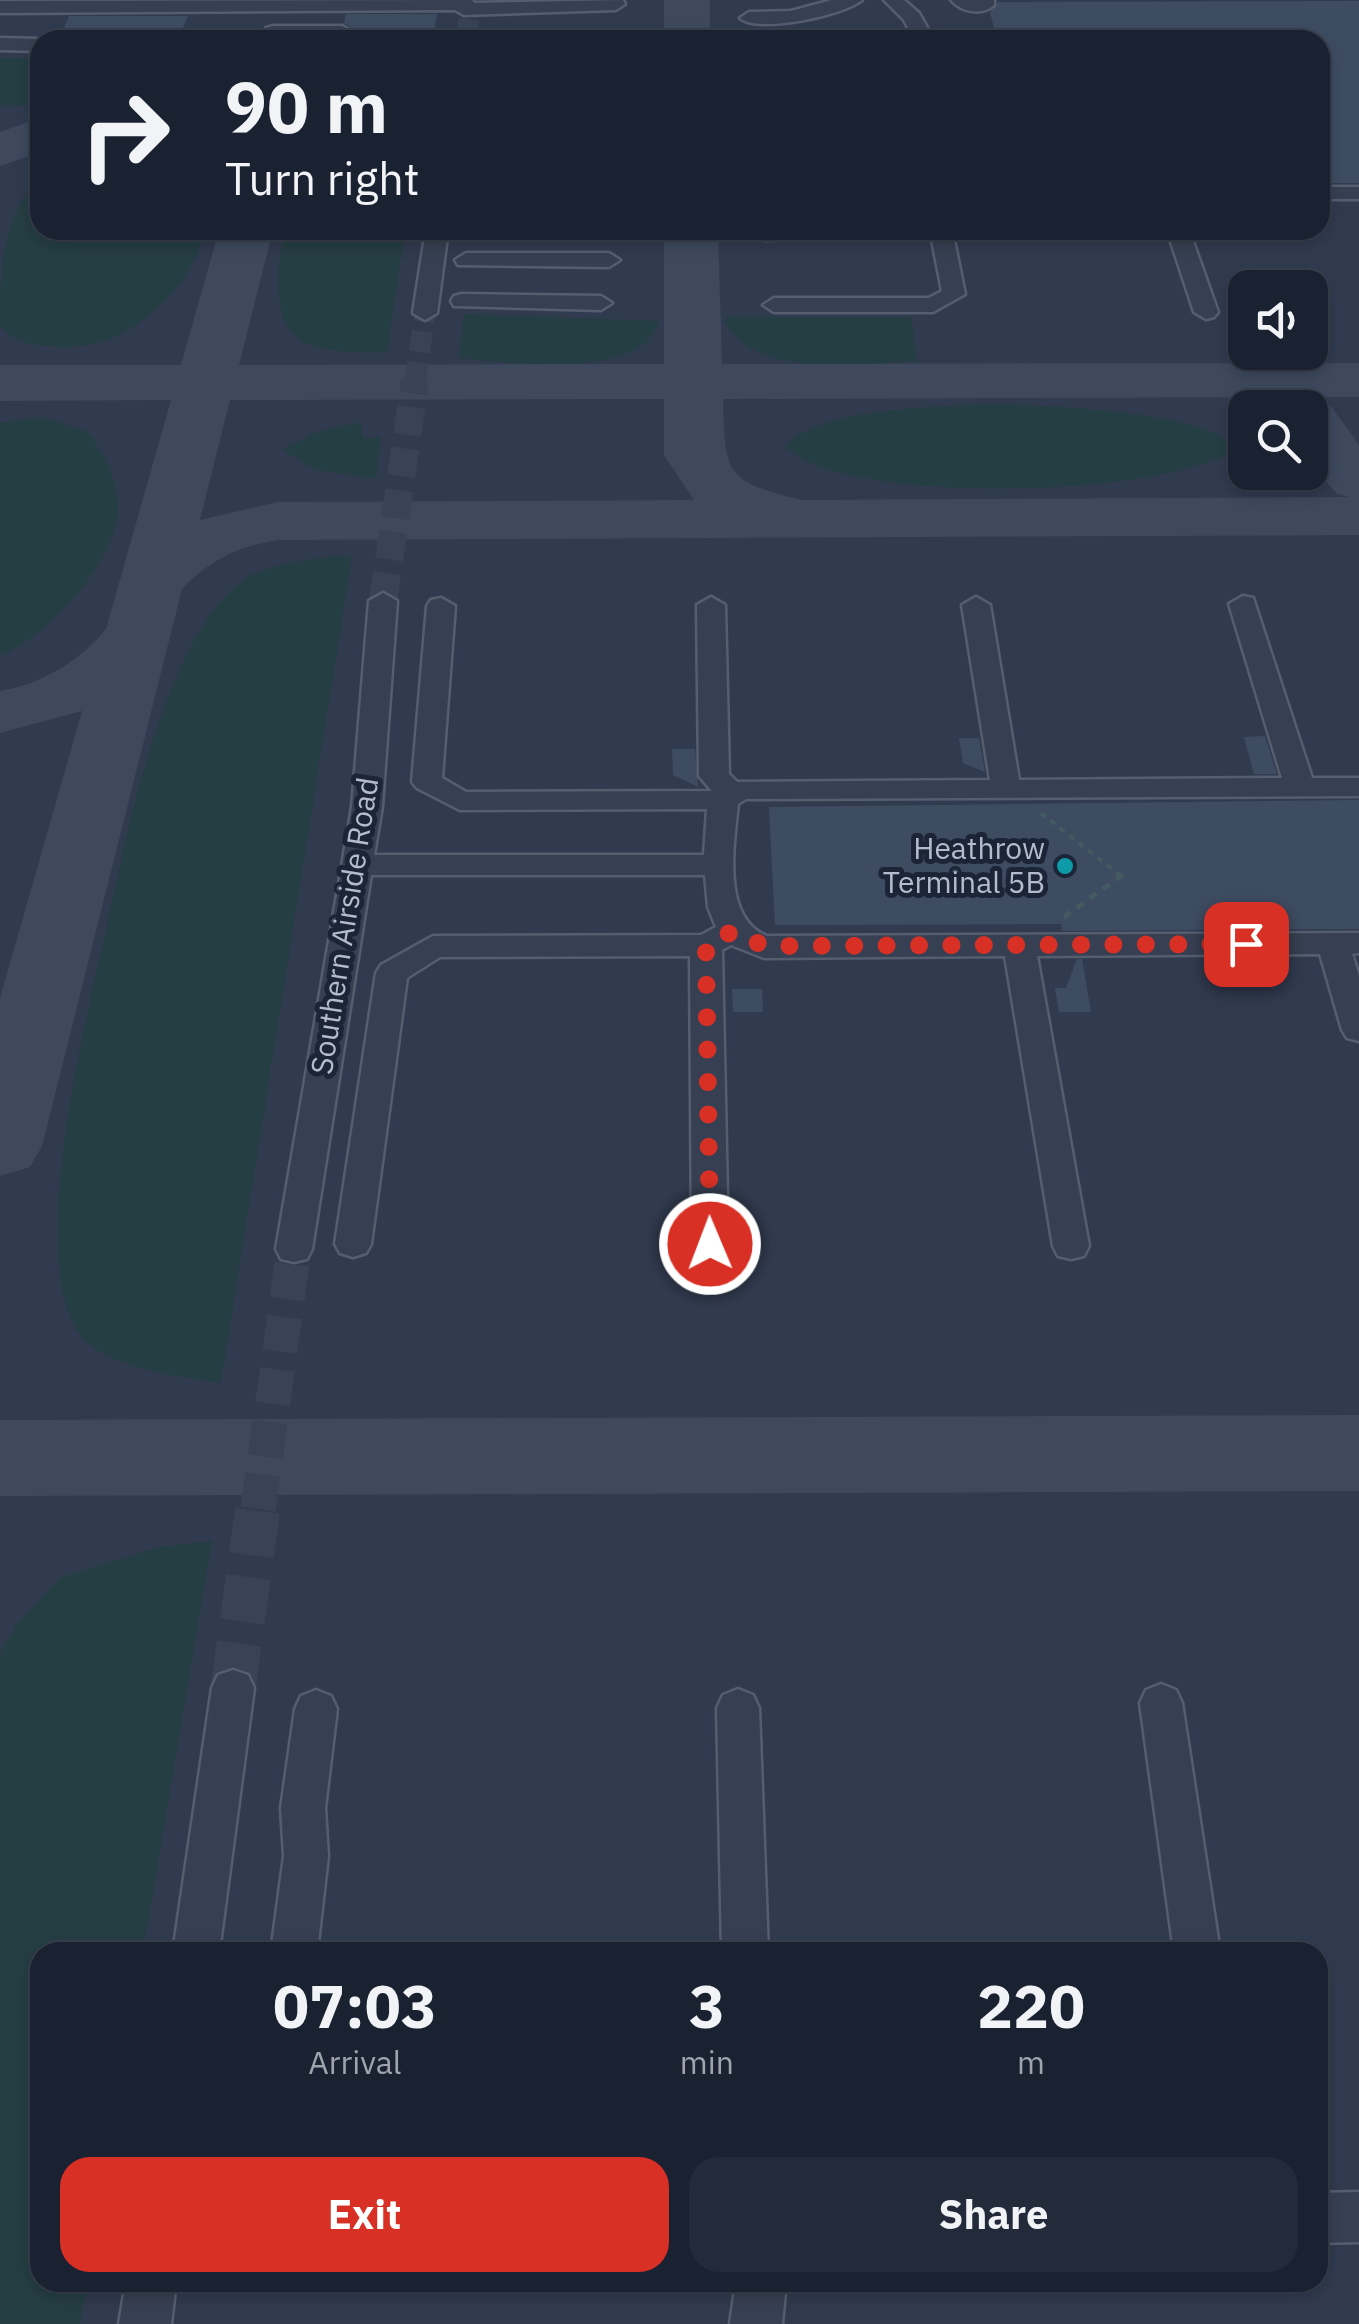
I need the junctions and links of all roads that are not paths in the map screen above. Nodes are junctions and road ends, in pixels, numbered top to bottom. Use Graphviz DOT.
graph roads {
  1 [pos="853,0"];
  2 [pos="894,0"];
  3 [pos="960,0"];
  4 [pos="985,0"];
  5 [pos="616,4"];
  6 [pos="0,6"];
  7 [pos="464,9"];
  8 [pos="753,12"];
  9 [pos="277,20"];
  10 [pos="343,25"];
  11 [pos="919,30"];
  12 [pos="0,44"];
  13 [pos="30,45"];
  14 [pos="1359,193"];
  15 [pos="1330,194"];
  16 [pos="436,240"];
  17 [pos="469,240"];
  18 [pos="944,240"];
  19 [pos="1181,240"];
  20 [pos="466,260"];
  21 [pos="609,260"];
  22 [pos="602,303"];
  23 [pos="774,305"];
  24 [pos="1206,312"];
  25 [pos="425,313"];
  26 [pos="383,601"];
  27 [pos="1243,604"];
  28 [pos="710,605"];
  29 [pos="976,605"];
  30 [pos="441,606"];
  31 [pos="1300,787"];
  32 [pos="1359,787"];
  33 [pos="1006,788"];
  34 [pos="726,796"];
  35 [pos="357,864"];
  36 [pos="722,865"];
  37 [pos="720,938"];
  38 [pos="1019,945"];
  39 [pos="1348,948"];
  40 [pos="1359,1030"];
  41 [pos="353,1244"];
  42 [pos="710,1244"];
  43 [pos="1071,1246"];
  44 [pos="294,1248"];
  45 [pos="233,1688"];
  46 [pos="1161,1703"];
  47 [pos="738,1708"];
  48 [pos="316,1709"];
  49 [pos="197,1942"];
  50 [pos="295,1942"];
  51 [pos="745,1942"];
  52 [pos="1196,1942"];
  53 [pos="1359,2217"];
  54 [pos="1328,2218"];
  55 [pos="150,2292"];
  56 [pos="759,2292"];
  57 [pos="145,2324"];
  58 [pos="756,2324"];
  1 -- 8 [label="street"];
  2 -- 11 [label="street"];
  3 -- 4 [label="street"];
  5 -- 7 [label="street"];
  6 -- 9 [label="street"];
  7 -- 9 [label="street"];
  9 -- 10 [label="street"];
  12 -- 13 [label="street"];
  14 -- 15 [label="street"];
  16 -- 25 [label="street"];
  17 -- 20 [label="street"];
  18 -- 23 [label="street"];
  19 -- 24 [label="street"];
  20 -- 21 [label="street"];
  20 -- 22 [label="street"];
  26 -- 35 [label="street, Southern Airside Road"];
  27 -- 31 [label="street"];
  28 -- 34 [label="street"];
  29 -- 33 [label="street"];
  30 -- 34 [label="street"];
  31 -- 32 [label="street"];
  31 -- 33 [label="street"];
  33 -- 34 [label="street"];
  34 -- 36 [label="street"];
  35 -- 36 [label="street"];
  35 -- 44 [label="street, Southern Airside Road"];
  36 -- 37 [label="street"];
  37 -- 38 [label="street"];
  37 -- 41 [label="street"];
  37 -- 42 [label="street"];
  38 -- 39 [label="street"];
  38 -- 43 [label="street"];
  39 -- 40 [label="street"];
  45 -- 49 [label="street"];
  46 -- 52 [label="street"];
  47 -- 51 [label="street"];
  48 -- 50 [label="street"];
  53 -- 54 [label="street"];
  55 -- 57 [label="street"];
  56 -- 58 [label="street"];
}
